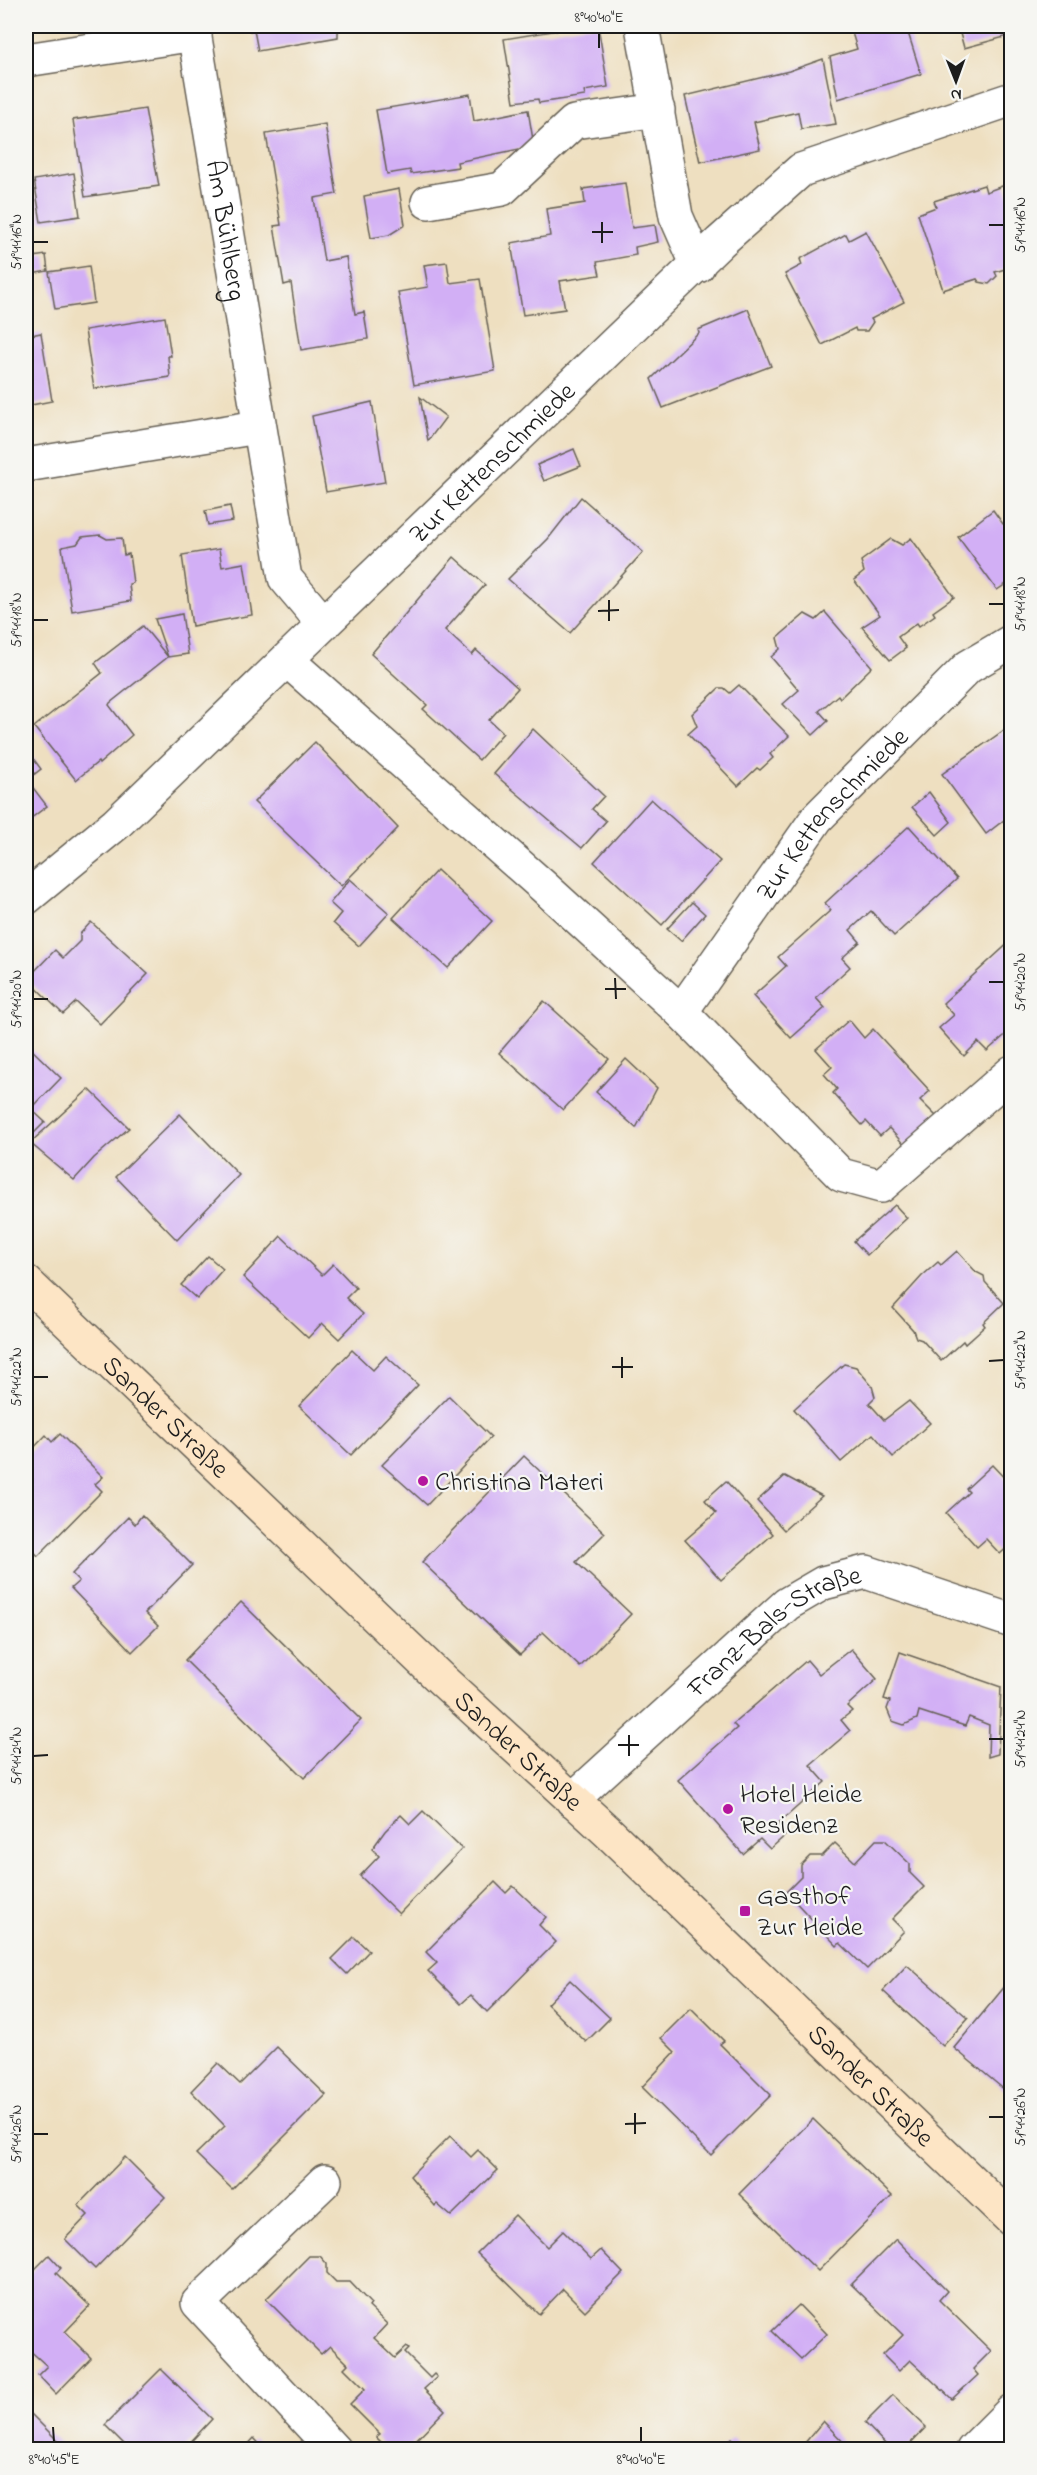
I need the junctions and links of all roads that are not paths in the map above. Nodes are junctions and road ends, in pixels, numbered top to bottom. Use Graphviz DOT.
graph roads {
  1 [pos="642,26"];
  2 [pos="194,30"];
  3 [pos="26,60"];
  4 [pos="1011,99"];
  5 [pos="658,110"];
  6 [pos="428,202"];
  7 [pos="698,266"];
  8 [pos="258,427"];
  9 [pos="26,465"];
  10 [pos="323,623"];
  11 [pos="1011,640"];
  12 [pos="286,660"];
  13 [pos="26,898"];
  14 [pos="681,1012"];
  15 [pos="1011,1072"];
  16 [pos="26,1282"];
  17 [pos="1011,1621"];
  18 [pos="572,1800"];
  19 [pos="325,2181"];
  20 [pos="1011,2220"];
  21 [pos="1011,2411"];
  22 [pos="334,2450"];
  23 [pos="973,2450"];
  1 -- 5 [label="street"];
  2 -- 3 [label="street, Am Bühlberg"];
  2 -- 8 [label="street, Am Bühlberg"];
  4 -- 7 [label="street, Zur Kettenschmiede"];
  5 -- 6 [label="street"];
  5 -- 7 [label="street"];
  7 -- 10 [label="street, Zur Kettenschmiede"];
  8 -- 9 [label="street"];
  8 -- 10 [label="street, Am Bühlberg"];
  10 -- 12 [label="street, Zur Kettenschmiede"];
  11 -- 14 [label="street, Zur Kettenschmiede"];
  12 -- 13 [label="street, Zur Kettenschmiede"];
  12 -- 14 [label="street"];
  14 -- 15 [label="street"];
  16 -- 18 [label="street, Sander Straße"];
  17 -- 18 [label="street, Franz-Bals-Straße"];
  18 -- 20 [label="street, Sander Straße"];
  19 -- 22 [label="street"];
  21 -- 23 [label="street"];
}
